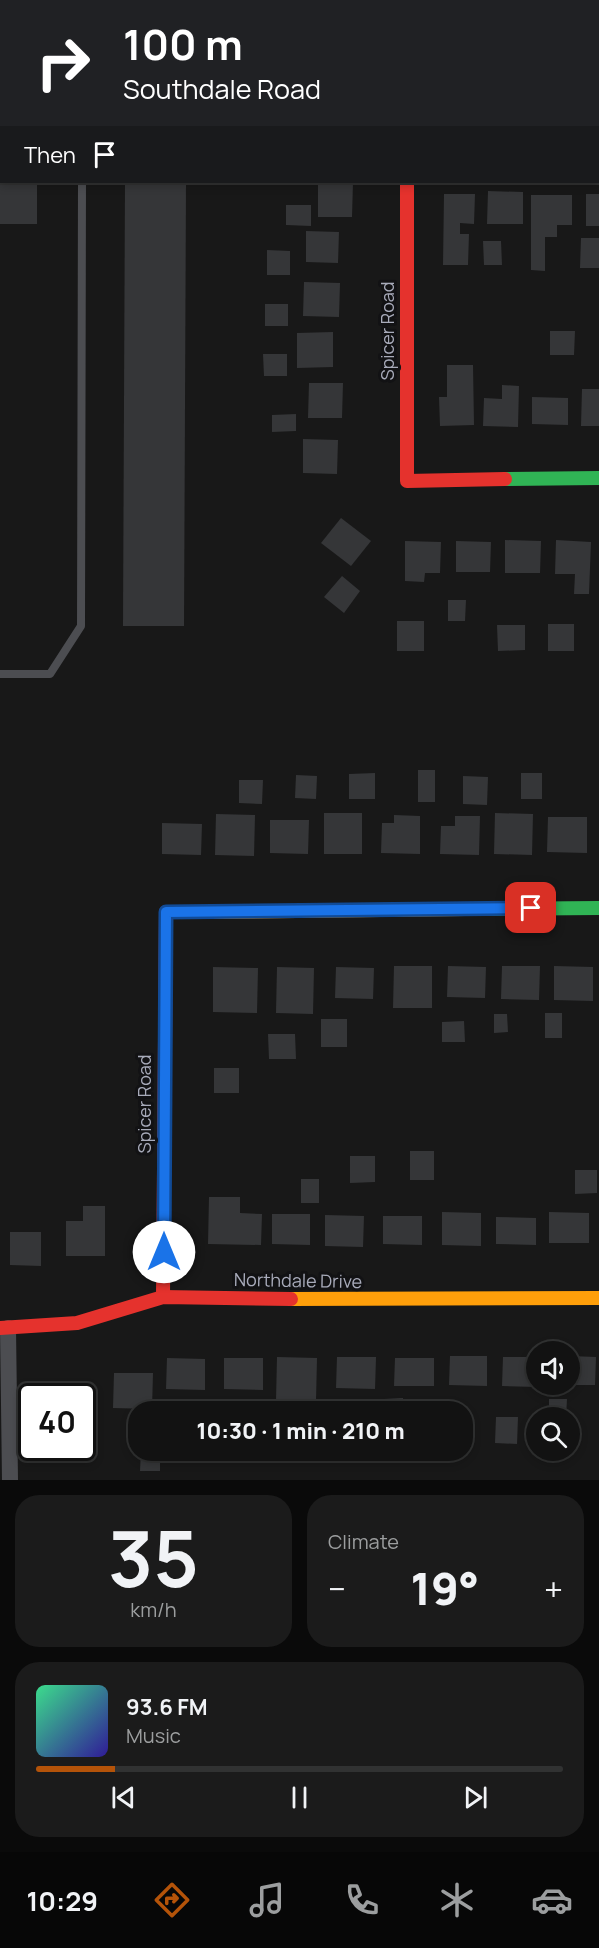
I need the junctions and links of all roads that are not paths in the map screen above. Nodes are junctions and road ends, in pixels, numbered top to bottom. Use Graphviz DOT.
graph roads {
  1 [pos="82,183"];
  2 [pos="407,183"];
  3 [pos="599,478"];
  4 [pos="0,674"];
  5 [pos="599,908"];
  6 [pos="164,1297"];
  7 [pos="599,1298"];
  8 [pos="4,1328"];
  9 [pos="10,1480"];
  1 -- 4 [label="lane"];
  2 -- 3 [label="street, Spicer Road"];
  5 -- 6 [label="street, Spicer Road"];
  6 -- 7 [label="street, Northdale Drive"];
  6 -- 8 [label="street, Northdale Drive"];
  8 -- 9 [label="street"];
}
